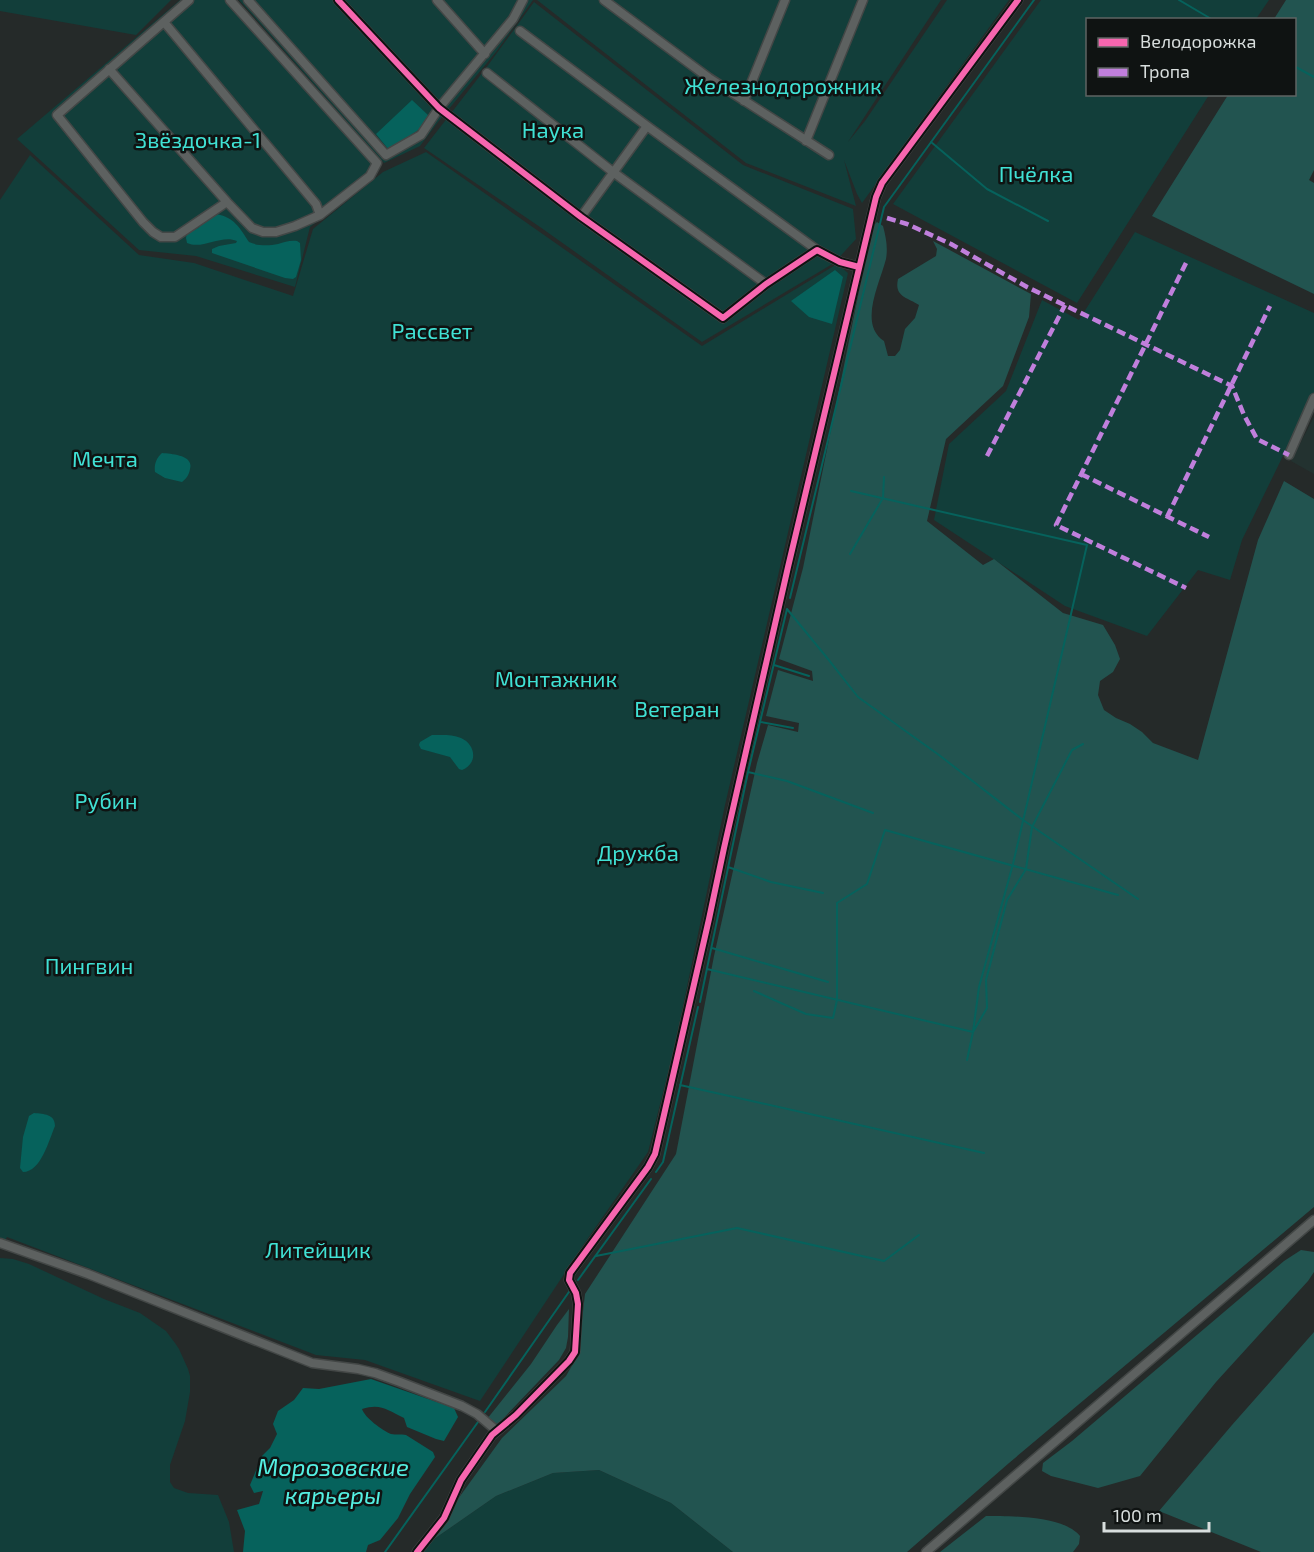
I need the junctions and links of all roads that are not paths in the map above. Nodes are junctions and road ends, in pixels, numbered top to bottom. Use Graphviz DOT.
graph roads {
  1 [pos="189,0"];
  2 [pos="230,0"];
  3 [pos="248,0"];
  4 [pos="338,0"];
  5 [pos="436,0"];
  6 [pos="523,0"];
  7 [pos="604,0"];
  8 [pos="785,0"];
  9 [pos="863,0"];
  10 [pos="1017,0"];
  11 [pos="164,22"];
  12 [pos="520,31"];
  13 [pos="485,54"];
  14 [pos="110,69"];
  15 [pos="487,73"];
  16 [pos="744,100"];
  17 [pos="439,108"];
  18 [pos="646,126"];
  19 [pos="806,141"];
  20 [pos="829,155"];
  21 [pos="613,172"];
  22 [pos="227,202"];
  23 [pos="320,215"];
  24 [pos="581,217"];
  25 [pos="817,250"];
  26 [pos="859,267"];
  27 [pos="766,284"];
  28 [pos="1314,398"];
  29 [pos="1289,456"];
  30 [pos="1314,1220"];
  31 [pos="0,1243"];
  32 [pos="497,1431"];
  33 [pos="417,1552"];
  34 [pos="926,1552"];
  1 -- 11 [label="street"];
  2 -- 23 [label="street"];
  3 -- 17 [label="street"];
  4 -- 17 [label="street"];
  5 -- 13 [label="street"];
  6 -- 13 [label="street"];
  7 -- 16 [label="street"];
  8 -- 16 [label="street"];
  9 -- 19 [label="street"];
  10 -- 26 [label="street"];
  11 -- 14 [label="street"];
  11 -- 23 [label="street"];
  12 -- 18 [label="street"];
  13 -- 17 [label="street"];
  14 -- 22 [label="street"];
  14 -- 22 [label="street"];
  15 -- 21 [label="street"];
  16 -- 19 [label="street"];
  17 -- 24 [label="street"];
  18 -- 21 [label="street"];
  18 -- 25 [label="street"];
  19 -- 20 [label="street"];
  21 -- 24 [label="street"];
  21 -- 27 [label="street"];
  22 -- 23 [label="street"];
  24 -- 27 [label="street"];
  25 -- 26 [label="street"];
  25 -- 27 [label="street"];
  26 -- 32 [label="street"];
  28 -- 29 [label="street"];
  30 -- 34 [label="street"];
  31 -- 32 [label="street"];
  32 -- 33 [label="street"];
}
